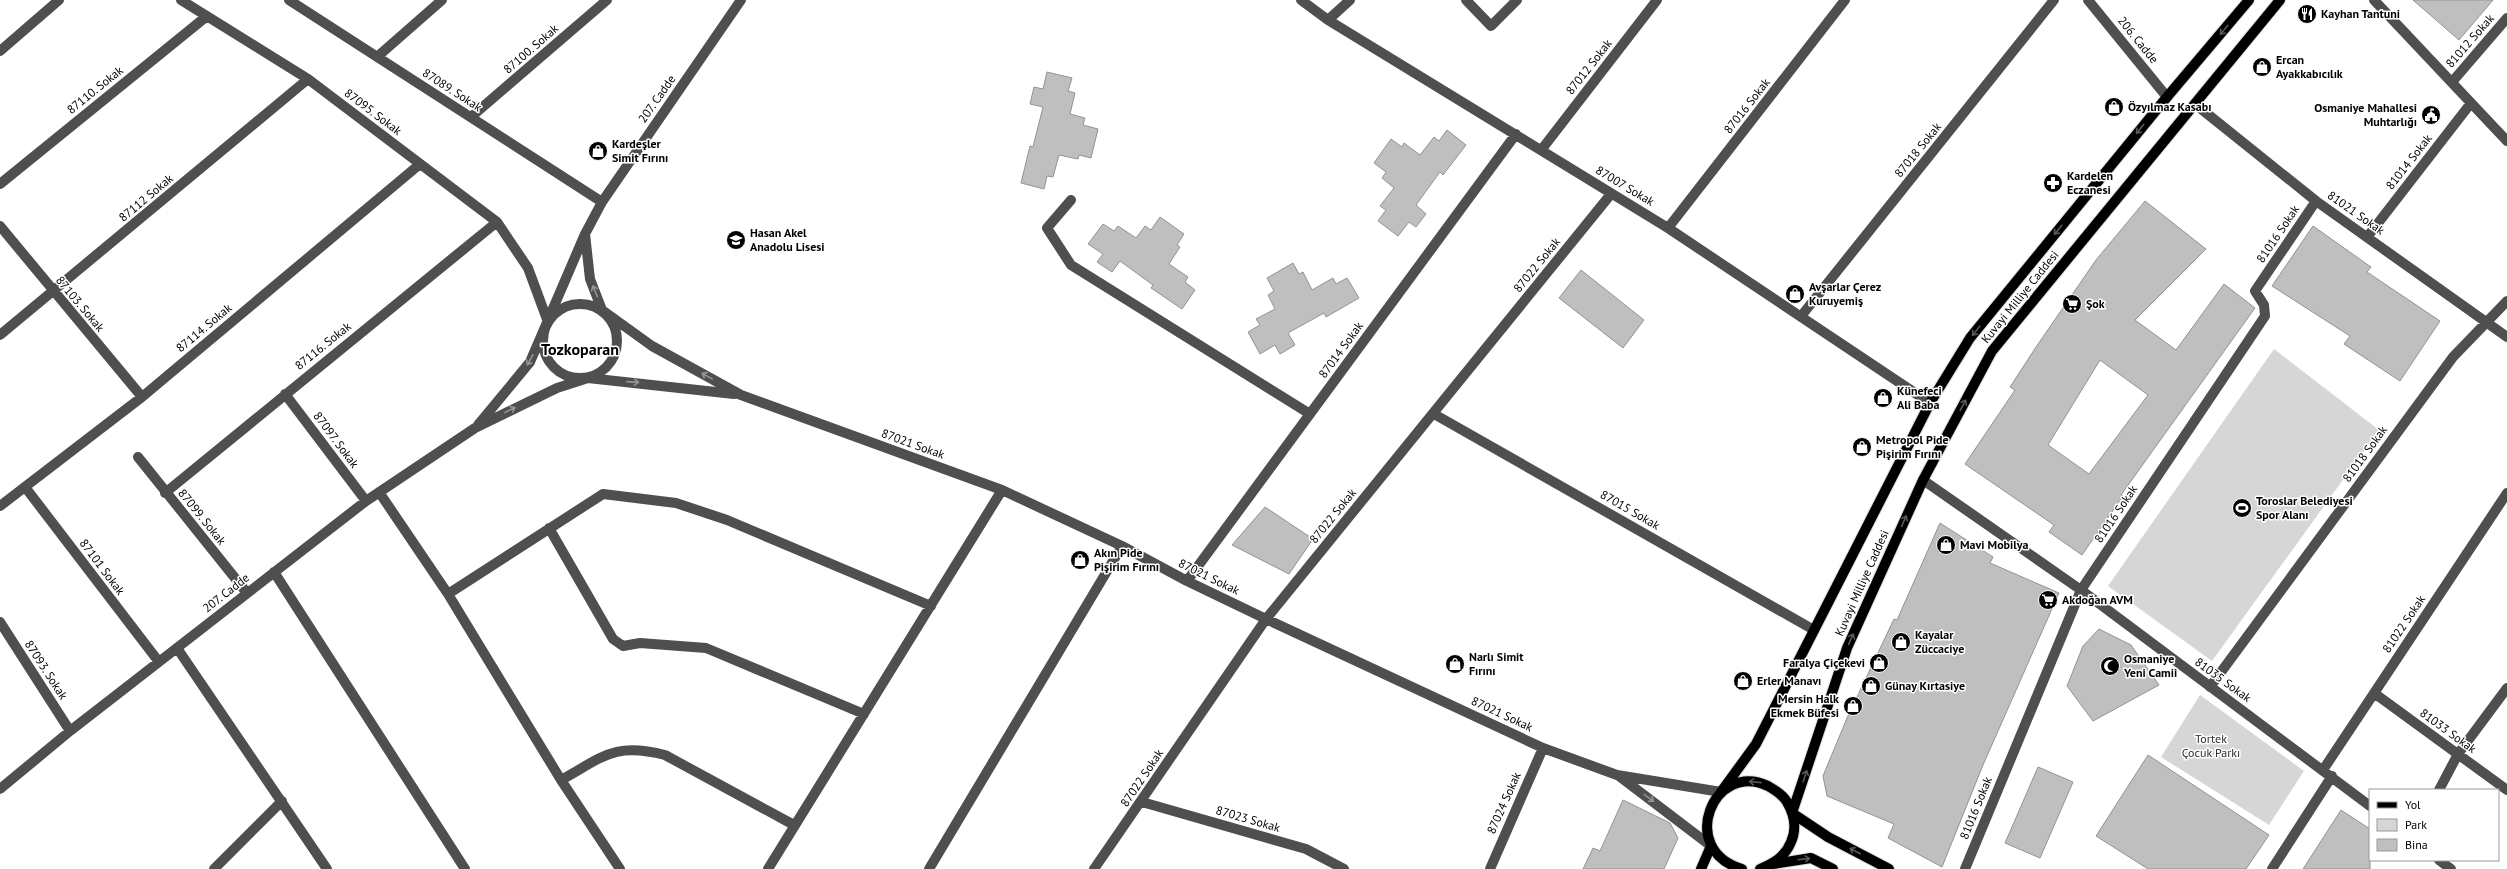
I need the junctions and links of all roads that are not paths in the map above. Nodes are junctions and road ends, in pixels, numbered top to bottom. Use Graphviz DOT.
graph roads {
  1 [pos="59,0"];
  2 [pos="181,0"];
  3 [pos="289,0"];
  4 [pos="442,0"];
  5 [pos="608,0"];
  6 [pos="742,0"];
  7 [pos="1300,0"];
  8 [pos="1350,0"];
  9 [pos="1466,0"];
  10 [pos="1517,0"];
  11 [pos="1657,0"];
  12 [pos="1846,0"];
  13 [pos="2054,0"];
  14 [pos="2088,0"];
  15 [pos="2249,0"];
  16 [pos="2280,0"];
  17 [pos="2374,0"];
  18 [pos="207,16"];
  19 [pos="2507,18"];
  20 [pos="1328,20"];
  21 [pos="0,51"];
  22 [pos="377,57"];
  23 [pos="308,79"];
  24 [pos="2452,82"];
  25 [pos="2167,96"];
  26 [pos="2472,103"];
  27 [pos="2195,104"];
  28 [pos="471,117"];
  29 [pos="1516,134"];
  30 [pos="2507,141"];
  31 [pos="1542,149"];
  32 [pos="420,164"];
  33 [pos="0,184"];
  34 [pos="1611,194"];
  35 [pos="1071,200"];
  36 [pos="2316,201"];
  37 [pos="602,202"];
  38 [pos="497,222"];
  39 [pos="0,226"];
  40 [pos="1668,228"];
  41 [pos="585,234"];
  42 [pos="2368,236"];
  43 [pos="53,292"];
  44 [pos="2507,301"];
  45 [pos="602,310"];
  46 [pos="1802,315"];
  47 [pos="548,322"];
  48 [pos="2486,322"];
  49 [pos="0,335"];
  50 [pos="2507,337"];
  51 [pos="588,378"];
  52 [pos="285,394"];
  53 [pos="741,395"];
  54 [pos="142,398"];
  55 [pos="1930,403"];
  56 [pos="1310,414"];
  57 [pos="1434,414"];
  58 [pos="475,428"];
  59 [pos="138,457"];
  60 [pos="1923,480"];
  61 [pos="25,487"];
  62 [pos="1002,490"];
  63 [pos="165,492"];
  64 [pos="378,492"];
  65 [pos="2507,493"];
  66 [pos="366,501"];
  67 [pos="0,506"];
  68 [pos="549,528"];
  69 [pos="1122,546"];
  70 [pos="274,572"];
  71 [pos="1187,581"];
  72 [pos="2081,590"];
  73 [pos="247,593"];
  74 [pos="448,594"];
  75 [pos="931,606"];
  76 [pos="1266,619"];
  77 [pos="0,622"];
  78 [pos="1814,630"];
  79 [pos="176,648"];
  80 [pos="159,662"];
  81 [pos="2210,687"];
  82 [pos="2507,688"];
  83 [pos="2374,693"];
  84 [pos="864,714"];
  85 [pos="70,731"];
  86 [pos="1543,748"];
  87 [pos="2458,754"];
  88 [pos="2323,770"];
  89 [pos="1617,775"];
  90 [pos="2332,776"];
  91 [pos="561,780"];
  92 [pos="0,789"];
  93 [pos="2440,789"];
  94 [pos="2507,790"];
  95 [pos="1721,792"];
  96 [pos="282,801"];
  97 [pos="1142,802"];
  98 [pos="2369,805"];
  99 [pos="1792,812"];
  100 [pos="794,825"];
  101 [pos="1711,846"];
  102 [pos="2440,861"];
  103 [pos="1771,866"];
  104 [pos="214,869"];
  105 [pos="327,869"];
  106 [pos="465,869"];
  107 [pos="620,869"];
  108 [pos="768,869"];
  109 [pos="929,869"];
  110 [pos="1094,869"];
  111 [pos="1344,869"];
  112 [pos="1490,869"];
  113 [pos="1701,869"];
  114 [pos="1742,869"];
  115 [pos="1760,869"];
  116 [pos="1833,869"];
  117 [pos="1889,869"];
  118 [pos="1965,869"];
  119 [pos="2272,869"];
  120 [pos="2451,869"];
  1 -- 21 [label="street"];
  2 -- 18 [label="street, 87095. Sokak"];
  3 -- 22 [label="street, 87089. Sokak"];
  4 -- 22 [label="street"];
  5 -- 28 [label="street, 87100. Sokak"];
  6 -- 37 [label="street, 207. Cadde"];
  7 -- 20 [label="street, 87007 Sokak"];
  8 -- 20 [label="street"];
  9 -- 10 [label="street"];
  11 -- 31 [label="street, 87012 Sokak"];
  12 -- 40 [label="street, 87016 Sokak"];
  13 -- 46 [label="street, 87018 Sokak"];
  14 -- 25 [label="street, 206. Cadde"];
  15 -- 25 [label="main road, Kuvayi Milliye Caddesi, one-way"];
  16 -- 27 [label="main road, Kuvayi Milliye Caddesi"];
  17 -- 24 [label="street"];
  18 -- 23 [label="street, 87095. Sokak"];
  18 -- 33 [label="street, 87110. Sokak"];
  19 -- 24 [label="street, 81012 Sokak"];
  20 -- 29 [label="street, 87007 Sokak"];
  22 -- 28 [label="street, 87089. Sokak"];
  23 -- 32 [label="street, 87095. Sokak"];
  23 -- 43 [label="street, 87112 Sokak"];
  24 -- 26 [label="street"];
  25 -- 55 [label="main road, Kuvayi Milliye Caddesi, one-way"];
  26 -- 30 [label="street"];
  26 -- 42 [label="street, 81014 Sokak"];
  27 -- 36 [label="street, 81021 Sokak"];
  60 -- 27 [label="main road, Kuvayi Milliye Caddesi, one-way"];
  28 -- 37 [label="street, 87089. Sokak"];
  29 -- 31 [label="street, 87007 Sokak"];
  29 -- 56 [label="street, 87014 Sokak"];
  31 -- 34 [label="street, 87007 Sokak"];
  32 -- 38 [label="street, 87095. Sokak"];
  32 -- 54 [label="street, 87114. Sokak"];
  34 -- 40 [label="street, 87007 Sokak"];
  34 -- 57 [label="street, 87022 Sokak"];
  35 -- 56 [label="street"];
  36 -- 42 [label="street, 81021 Sokak"];
  36 -- 72 [label="street, 81016 Sokak"];
  37 -- 41 [label="street, 207. Cadde"];
  38 -- 47 [label="street, 87095. Sokak"];
  38 -- 52 [label="street, 87116. Sokak"];
  39 -- 43 [label="street, 87103. Sokak"];
  40 -- 46 [label="street, 87007 Sokak"];
  45 -- 41 [label="street, one-way"];
  41 -- 47 [label="street, 207. Cadde"];
  42 -- 48 [label="street, 81021 Sokak"];
  43 -- 49 [label="street, 87112 Sokak"];
  43 -- 54 [label="street, 87103. Sokak"];
  44 -- 48 [label="street, 81018 Sokak"];
  45 -- 47 [label="street"];
  45 -- 51 [label="street"];
  53 -- 45 [label="street, one-way"];
  46 -- 55 [label="street, 87007 Sokak"];
  47 -- 51 [label="street"];
  47 -- 58 [label="street, one-way"];
  48 -- 50 [label="street, 81021 Sokak"];
  48 -- 81 [label="street, 81018 Sokak"];
  51 -- 53 [label="street, one-way"];
  58 -- 51 [label="street, one-way"];
  52 -- 63 [label="street, 87116. Sokak"];
  52 -- 66 [label="street, 87097. Sokak"];
  53 -- 62 [label="street, 87021 Sokak"];
  54 -- 61 [label="street, 87114. Sokak"];
  55 -- 78 [label="main road, Kuvayi Milliye Caddesi"];
  56 -- 71 [label="street, 87014 Sokak"];
  57 -- 76 [label="street, 87022 Sokak"];
  57 -- 78 [label="street, 87015 Sokak"];
  58 -- 64 [label="street, 207. Cadde"];
  59 -- 63 [label="street, 87099. Sokak"];
  60 -- 72 [label="street, 81035 Sokak"];
  99 -- 60 [label="main road, Kuvayi Milliye Caddesi, one-way"];
  61 -- 67 [label="street, 87114. Sokak"];
  61 -- 80 [label="street, 87101 Sokak"];
  62 -- 69 [label="street, 87021 Sokak"];
  62 -- 75 [label="street"];
  63 -- 73 [label="street, 87099. Sokak"];
  64 -- 66 [label="street, 207. Cadde"];
  64 -- 74 [label="street"];
  65 -- 83 [label="street, 81022 Sokak"];
  66 -- 70 [label="street, 207. Cadde"];
  68 -- 74 [label="street"];
  68 -- 75 [label="street"];
  68 -- 84 [label="street"];
  69 -- 71 [label="street, 87021 Sokak"];
  69 -- 109 [label="street"];
  70 -- 73 [label="street, 207. Cadde"];
  70 -- 106 [label="street"];
  71 -- 76 [label="street, 87021 Sokak"];
  72 -- 81 [label="street, 81035 Sokak"];
  72 -- 118 [label="street, 81016 Sokak"];
  73 -- 79 [label="street, 207. Cadde"];
  74 -- 91 [label="street"];
  75 -- 84 [label="street"];
  76 -- 86 [label="street, 87021 Sokak"];
  76 -- 97 [label="street, 87022 Sokak"];
  77 -- 85 [label="street, 87093. Sokak"];
  78 -- 95 [label="main road, Kuvayi Milliye Caddesi"];
  79 -- 80 [label="street, 207. Cadde"];
  79 -- 96 [label="street"];
  80 -- 85 [label="street, 207. Cadde"];
  81 -- 88 [label="street, 81035 Sokak"];
  82 -- 87 [label="street"];
  83 -- 87 [label="street, 81033 Sokak"];
  83 -- 88 [label="street, 81022 Sokak"];
  84 -- 100 [label="street"];
  85 -- 92 [label="street, 207. Cadde"];
  86 -- 89 [label="street, 87021 Sokak"];
  86 -- 112 [label="street, 87024 Sokak"];
  87 -- 93 [label="street"];
  87 -- 94 [label="street, 81033 Sokak"];
  88 -- 90 [label="street, 81035 Sokak"];
  89 -- 95 [label="street, 87021 Sokak"];
  89 -- 101 [label="street, 87021 Sokak, one-way"];
  90 -- 98 [label="street, 81035 Sokak"];
  90 -- 119 [label="street"];
  91 -- 100 [label="street"];
  91 -- 107 [label="street"];
  99 -- 95 [label="main road, one-way"];
  95 -- 101 [label="main road, Kuvayi Milliye Caddesi"];
  96 -- 104 [label="street"];
  96 -- 105 [label="street"];
  97 -- 110 [label="street, 87022 Sokak"];
  97 -- 111 [label="street, 87023 Sokak"];
  99 -- 103 [label="main road"];
  117 -- 99 [label="main road, one-way"];
  100 -- 108 [label="street"];
  101 -- 113 [label="main road"];
  101 -- 114 [label="main road"];
  102 -- 120 [label="street"];
  103 -- 115 [label="main road"];
  103 -- 116 [label="main road, one-way"];
}
